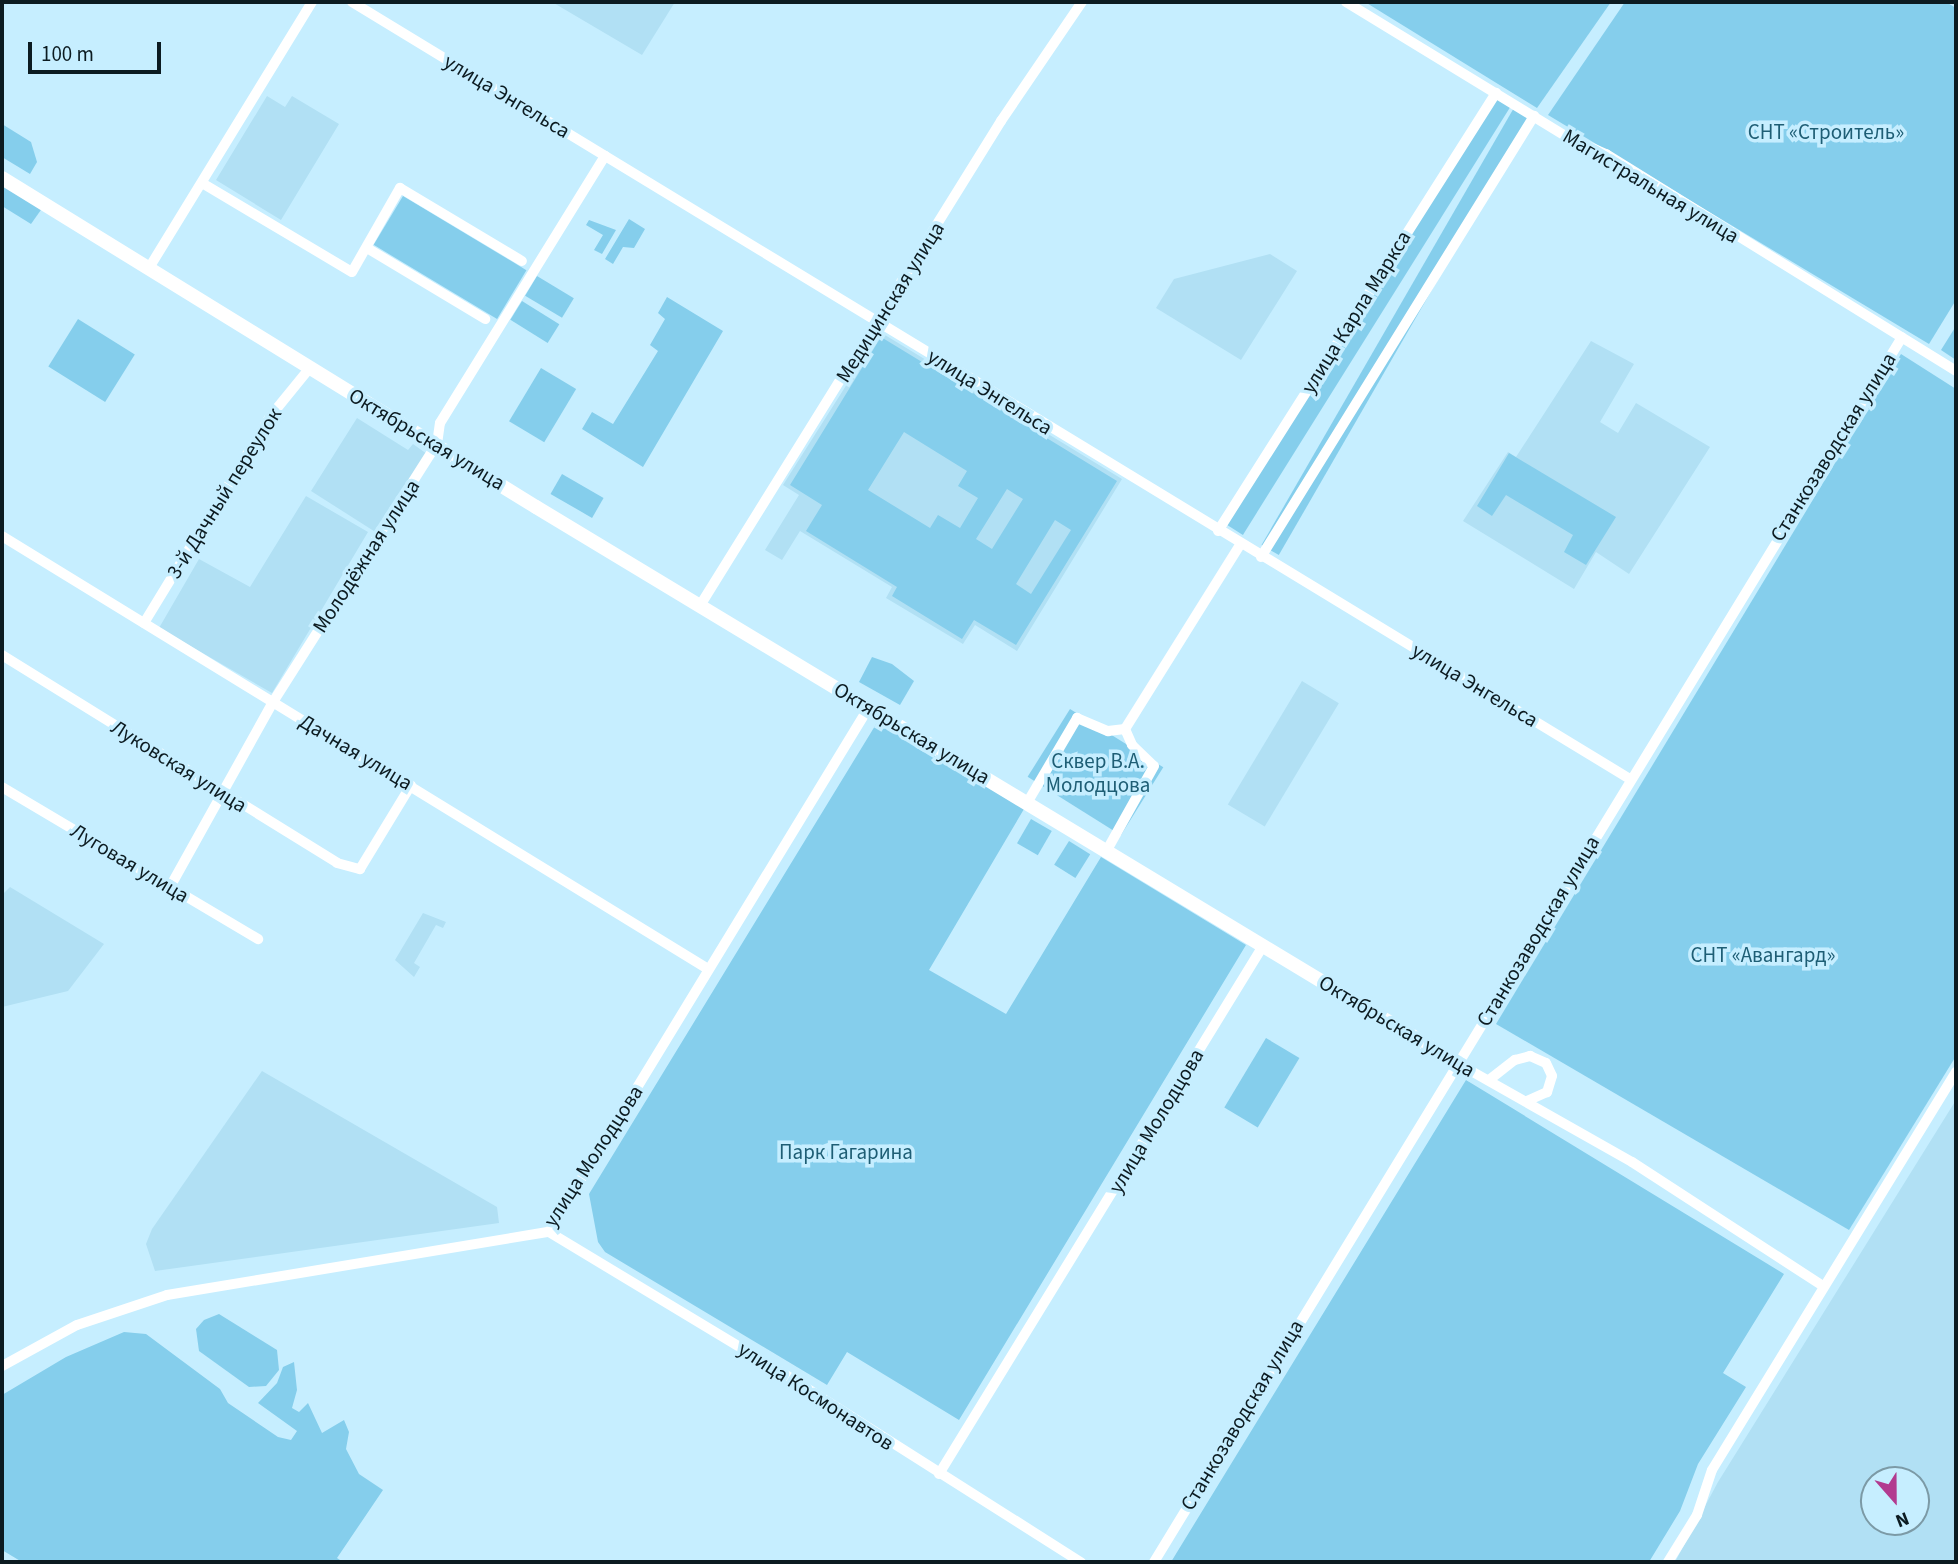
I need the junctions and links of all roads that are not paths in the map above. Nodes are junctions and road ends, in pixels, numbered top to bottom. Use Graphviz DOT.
graph roads {
  1 [pos="312,2"];
  2 [pos="352,2"];
  3 [pos="1082,2"];
  4 [pos="1346,2"];
  5 [pos="1496,93"];
  6 [pos="1534,116"];
  7 [pos="605,156"];
  8 [pos="2,178"];
  9 [pos="202,183"];
  10 [pos="367,248"];
  11 [pos="522,261"];
  12 [pos="149,268"];
  13 [pos="485,318"];
  14 [pos="878,323"];
  15 [pos="1902,337"];
  16 [pos="309,369"];
  17 [pos="1956,371"];
  18 [pos="437,444"];
  19 [pos="1217,531"];
  20 [pos="2,536"];
  21 [pos="1240,545"];
  22 [pos="1261,557"];
  23 [pos="701,604"];
  24 [pos="144,623"];
  25 [pos="2,655"];
  26 [pos="273,702"];
  27 [pos="869,707"];
  28 [pos="1125,729"];
  29 [pos="1630,779"];
  30 [pos="411,785"];
  31 [pos="2,787"];
  32 [pos="223,793"];
  33 [pos="1027,803"];
  34 [pos="1106,852"];
  35 [pos="170,887"];
  36 [pos="258,939"];
  37 [pos="1263,946"];
  38 [pos="708,969"];
  39 [pos="1457,1063"];
  40 [pos="1956,1072"];
  41 [pos="1489,1080"];
  42 [pos="1527,1101"];
  43 [pos="550,1232"];
  44 [pos="1823,1286"];
  45 [pos="2,1366"];
  46 [pos="939,1474"];
  47 [pos="1081,1562"];
  48 [pos="1154,1562"];
  49 [pos="1668,1562"];
  1 -- 9 [label="street"];
  2 -- 7 [label="street, улица Энгельса"];
  3 -- 14 [label="street, Медицинская улица"];
  4 -- 5 [label="street, Магистральная улица"];
  5 -- 6 [label="street, Магистральная улица"];
  5 -- 19 [label="street, улица Карла Маркса"];
  6 -- 15 [label="street, Магистральная улица"];
  6 -- 22 [label="street"];
  7 -- 14 [label="street, улица Энгельса"];
  7 -- 18 [label="street, Молодёжная улица"];
  8 -- 12 [label="main road, Октябрьская улица"];
  9 -- 10 [label="street"];
  9 -- 12 [label="street"];
  10 -- 11 [label="street"];
  10 -- 13 [label="street"];
  12 -- 16 [label="main road, Октябрьская улица"];
  14 -- 19 [label="street, улица Энгельса"];
  14 -- 23 [label="street, Медицинская улица"];
  15 -- 17 [label="street, Магистральная улица"];
  15 -- 29 [label="street, Станкозаводская улица"];
  16 -- 18 [label="main road, Октябрьская улица"];
  16 -- 24 [label="street, 3-й Дачный переулок"];
  18 -- 23 [label="main road, Октябрьская улица"];
  18 -- 26 [label="street, Молодёжная улица"];
  19 -- 21 [label="street, улица Энгельса"];
  20 -- 24 [label="street, Дачная улица"];
  21 -- 22 [label="street, улица Энгельса"];
  21 -- 28 [label="street"];
  22 -- 29 [label="street, улица Энгельса"];
  23 -- 27 [label="main road, Октябрьская улица"];
  24 -- 26 [label="street, Дачная улица"];
  25 -- 32 [label="street, Луковская улица"];
  26 -- 30 [label="street, Дачная улица"];
  26 -- 32 [label="street, Молодёжная улица"];
  27 -- 33 [label="main road, Октябрьская улица"];
  27 -- 38 [label="street, улица Молодцова"];
  28 -- 33 [label="street"];
  28 -- 34 [label="street"];
  29 -- 39 [label="street, Станкозаводская улица"];
  30 -- 32 [label="street, Луковская улица"];
  30 -- 38 [label="street, Дачная улица"];
  31 -- 35 [label="street, Луговая улица"];
  32 -- 35 [label="street, Молодёжная улица"];
  33 -- 34 [label="main road, Октябрьская улица"];
  34 -- 37 [label="main road, Октябрьская улица"];
  35 -- 36 [label="street, Луговая улица"];
  37 -- 39 [label="main road, Октябрьская улица"];
  37 -- 46 [label="street, улица Молодцова"];
  38 -- 43 [label="street, улица Молодцова"];
  39 -- 41 [label="street, Октябрьская улица"];
  39 -- 48 [label="street, Станкозаводская улица"];
  40 -- 44 [label="street"];
  41 -- 42 [label="street, Октябрьская улица"];
  41 -- 42 [label="street"];
  42 -- 44 [label="street, Октябрьская улица"];
  43 -- 45 [label="street, улица Молодцова"];
  43 -- 46 [label="street, улица Космонавтов"];
  44 -- 49 [label="street"];
  46 -- 47 [label="street, улица Космонавтов"];
}
